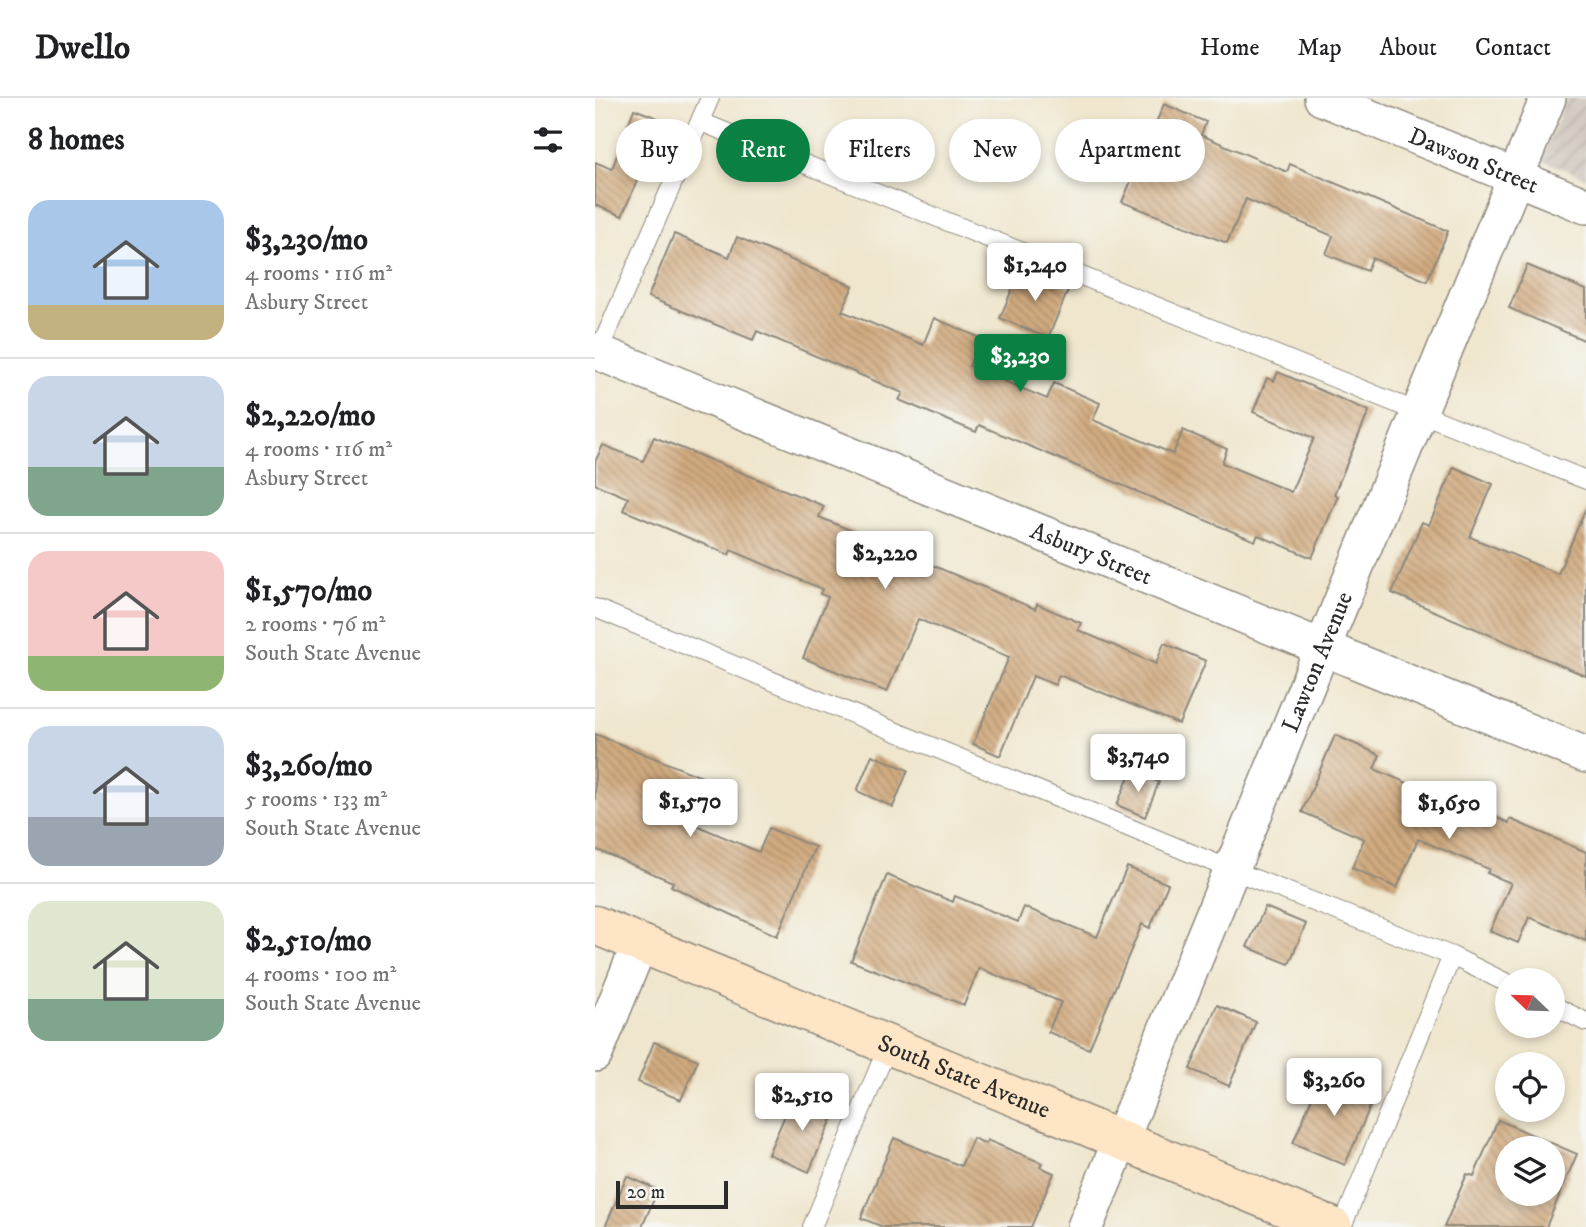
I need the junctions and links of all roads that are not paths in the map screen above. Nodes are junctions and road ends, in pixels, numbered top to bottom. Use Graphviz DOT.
graph roads {
  1 [pos="711,98"];
  2 [pos="1322,98"];
  3 [pos="1548,98"];
  4 [pos="702,120"];
  5 [pos="702,122"];
  6 [pos="1516,177"];
  7 [pos="674,182"];
  8 [pos="1586,206"];
  9 [pos="596,355"];
  10 [pos="1418,412"];
  11 [pos="1586,480"];
  12 [pos="595,608"];
  13 [pos="1323,648"];
  14 [pos="1586,755"];
  15 [pos="1232,870"];
  16 [pos="595,925"];
  17 [pos="640,943"];
  18 [pos="1452,956"];
  19 [pos="1495,977"];
  20 [pos="1565,1012"];
  21 [pos="1586,1022"];
  22 [pos="888,1046"];
  23 [pos="595,1054"];
  24 [pos="1121,1140"];
  25 [pos="813,1227"];
  26 [pos="1085,1227"];
  27 [pos="1333,1227"];
  28 [pos="1342,1227"];
  1 -- 4 [label="lane"];
  2 -- 6 [label="street, Dawson Street"];
  3 -- 6 [label="street, Lawton Avenue"];
  5 -- 10 [label="lane"];
  6 -- 8 [label="street, Dawson Street"];
  6 -- 10 [label="street, Lawton Avenue"];
  7 -- 9 [label="lane"];
  9 -- 13 [label="street, Asbury Street"];
  10 -- 11 [label="lane"];
  10 -- 13 [label="street, Lawton Avenue"];
  12 -- 15 [label="lane"];
  13 -- 14 [label="street, Asbury Street"];
  13 -- 15 [label="street, Lawton Avenue"];
  15 -- 18 [label="lane"];
  15 -- 24 [label="street, Lawton Avenue"];
  16 -- 17 [label="street, South State Avenue"];
  17 -- 22 [label="street, South State Avenue"];
  17 -- 23 [label="street"];
  18 -- 19 [label="lane"];
  18 -- 28 [label="lane"];
  20 -- 21 [label="lane"];
  22 -- 24 [label="street, South State Avenue"];
  22 -- 25 [label="lane"];
  24 -- 26 [label="street, Lawton Avenue"];
  24 -- 27 [label="street, South State Avenue"];
}
